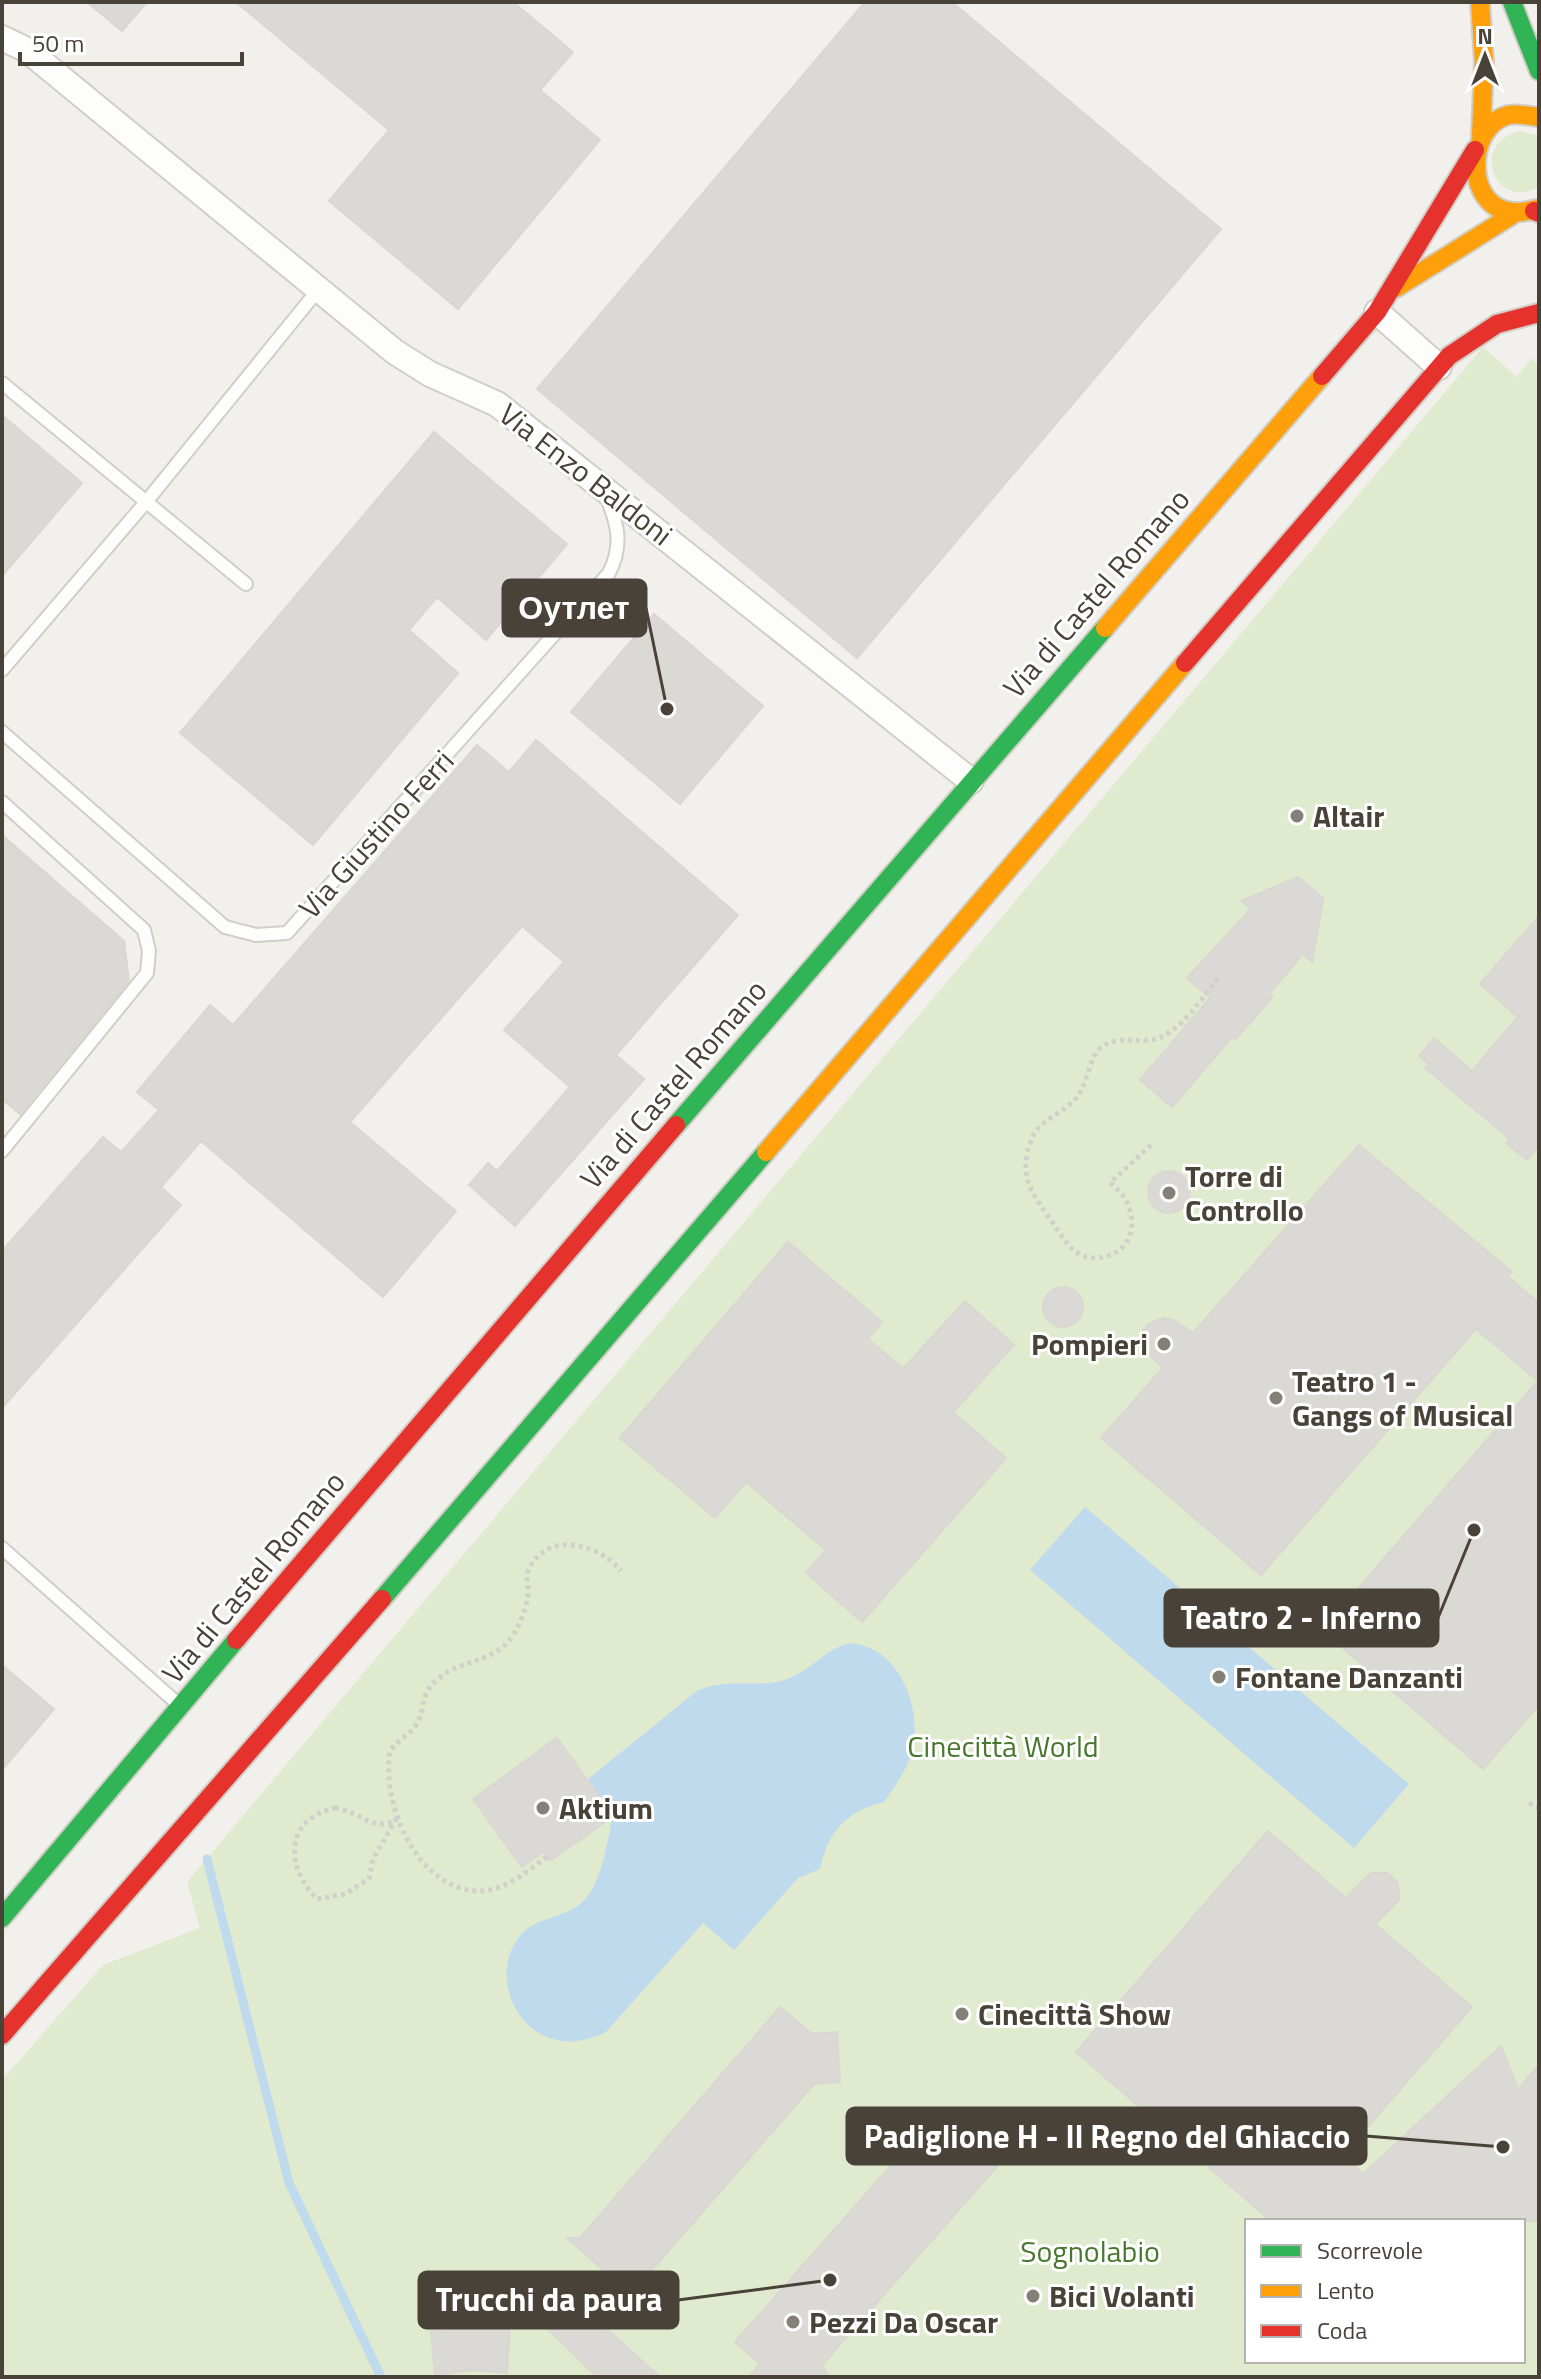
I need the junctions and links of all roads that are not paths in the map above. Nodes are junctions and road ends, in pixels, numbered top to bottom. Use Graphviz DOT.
graph roads {
  1 [pos="1480,2"];
  2 [pos="1512,2"];
  3 [pos="2,38"];
  4 [pos="1539,71"];
  5 [pos="1539,117"];
  6 [pos="1478,142"];
  7 [pos="1532,211"];
  8 [pos="318,290"];
  9 [pos="1392,291"];
  10 [pos="1377,312"];
  11 [pos="1539,313"];
  12 [pos="1439,367"];
  13 [pos="2,383"];
  14 [pos="602,484"];
  15 [pos="146,502"];
  16 [pos="246,584"];
  17 [pos="2,670"];
  18 [pos="2,732"];
  19 [pos="971,781"];
  20 [pos="2,802"];
  21 [pos="2,1151"];
  22 [pos="2,1548"];
  23 [pos="180,1706"];
  24 [pos="2,1918"];
  25 [pos="2,2035"];
  1 -- 6 [label="street"];
  2 -- 4 [label="street"];
  3 -- 8 [label="street, Via Enzo Baldoni"];
  5 -- 6 [label="street"];
  6 -- 7 [label="street"];
  6 -- 9 [label="street, Via di Castel Romano"];
  7 -- 9 [label="street, Via di Castel Romano"];
  8 -- 14 [label="street, Via Enzo Baldoni"];
  8 -- 15 [label="lane"];
  9 -- 10 [label="street, Via di Castel Romano"];
  10 -- 12 [label="street"];
  10 -- 19 [label="street, Via di Castel Romano"];
  11 -- 12 [label="street"];
  12 -- 25 [label="street"];
  13 -- 15 [label="lane"];
  14 -- 18 [label="lane, Via Giustino Ferri"];
  14 -- 19 [label="street, Via Enzo Baldoni"];
  15 -- 16 [label="lane"];
  15 -- 17 [label="lane"];
  19 -- 23 [label="street, Via di Castel Romano"];
  20 -- 21 [label="lane"];
  22 -- 23 [label="lane"];
  23 -- 24 [label="street, Via di Castel Romano"];
}
